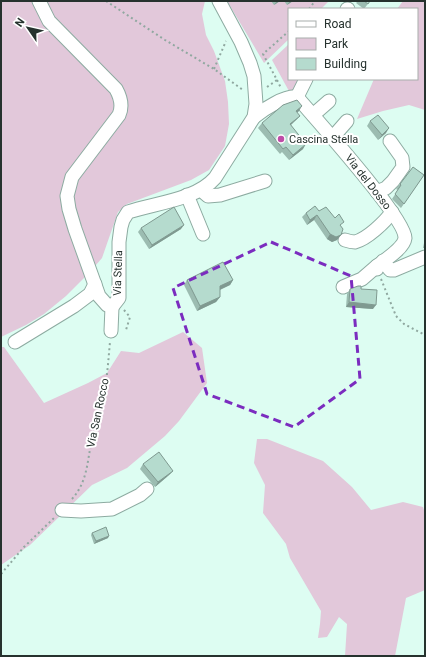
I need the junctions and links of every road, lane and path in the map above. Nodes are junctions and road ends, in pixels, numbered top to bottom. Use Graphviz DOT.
graph roads {
  1 [pos="39,1"];
  2 [pos="106,1"];
  3 [pos="219,1"];
  4 [pos="232,24"];
  5 [pos="288,32"];
  6 [pos="214,70"];
  7 [pos="306,80"];
  8 [pos="256,96"];
  9 [pos="297,97"];
  10 [pos="329,102"];
  11 [pos="313,115"];
  12 [pos="254,117"];
  13 [pos="347,120"];
  14 [pos="333,137"];
  15 [pos="390,141"];
  16 [pos="265,181"];
  17 [pos="201,190"];
  18 [pos="376,192"];
  19 [pos="187,195"];
  20 [pos="392,212"];
  21 [pos="203,234"];
  22 [pos="345,240"];
  23 [pos="425,257"];
  24 [pos="379,265"];
  25 [pos="94,284"];
  26 [pos="343,287"];
  27 [pos="112,307"];
  28 [pos="130,317"];
  29 [pos="126,330"];
  30 [pos="111,331"];
  31 [pos="425,335"];
  32 [pos="15,342"];
  33 [pos="147,489"];
  34 [pos="60,512"];
  35 [pos="1,574"];
  1 -- 25 [label="street, Via Stella"];
  2 -- 6 [label="path"];
  3 -- 4 [label="street, Via Stella"];
  4 -- 6 [label="path"];
  4 -- 8 [label="street, Via Stella"];
  5 -- 8 [label="path"];
  6 -- 8 [label="path"];
  7 -- 9 [label="street"];
  8 -- 12 [label="street, Via Stella"];
  9 -- 11 [label="street, Via del Dosso"];
  9 -- 12 [label="street"];
  10 -- 11 [label="street"];
  11 -- 14 [label="street, Via del Dosso"];
  12 -- 17 [label="street, Via Stella"];
  13 -- 14 [label="street"];
  14 -- 18 [label="street, Via del Dosso"];
  15 -- 18 [label="street"];
  16 -- 17 [label="street"];
  17 -- 19 [label="street, Via Stella"];
  18 -- 20 [label="street, Via del Dosso"];
  19 -- 21 [label="street"];
  19 -- 27 [label="street, Via Stella"];
  20 -- 22 [label="street"];
  20 -- 24 [label="street, Via del Dosso"];
  23 -- 24 [label="street"];
  24 -- 26 [label="street"];
  24 -- 31 [label="path"];
  25 -- 27 [label="street, Via Stella"];
  25 -- 32 [label="street"];
  27 -- 30 [label="street"];
  28 -- 29 [label="path"];
  30 -- 34 [label="path, Via San Rocco"];
  33 -- 34 [label="street"];
  34 -- 35 [label="path, Via San Rocco"];
}
